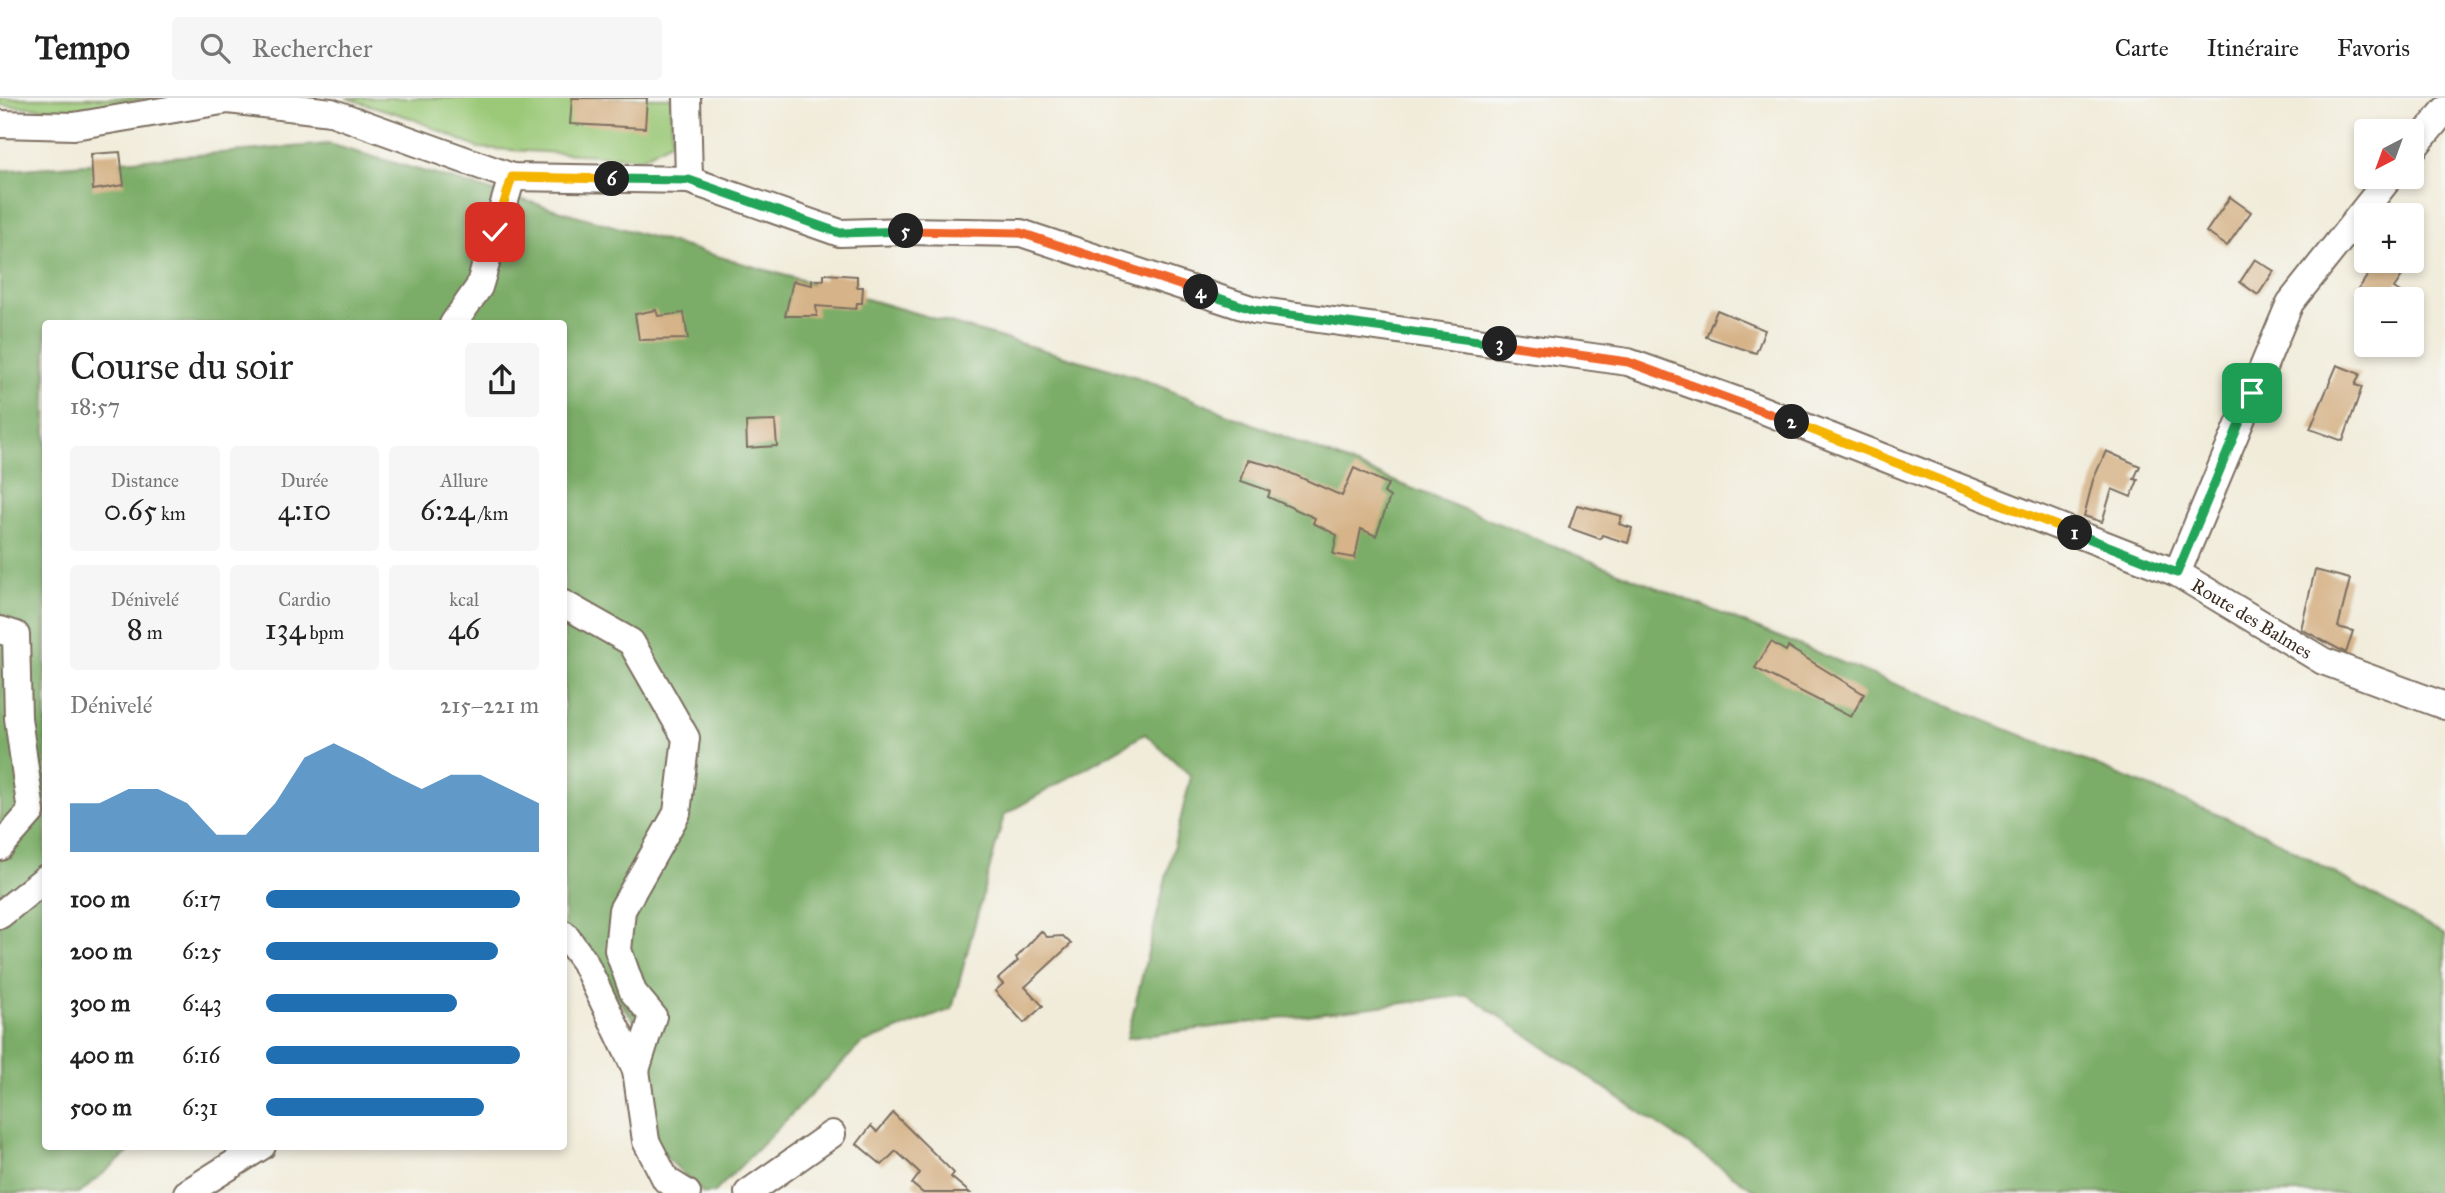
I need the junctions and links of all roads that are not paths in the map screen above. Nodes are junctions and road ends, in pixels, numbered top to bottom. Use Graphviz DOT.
graph roads {
  1 [pos="687,98"];
  2 [pos="2445,110"];
  3 [pos="0,124"];
  4 [pos="2424,135"];
  5 [pos="512,177"];
  6 [pos="689,180"];
  7 [pos="2380,189"];
  8 [pos="456,320"];
  9 [pos="2177,573"];
  10 [pos="567,606"];
  11 [pos="0,630"];
  12 [pos="2445,706"];
  13 [pos="0,847"];
  14 [pos="42,881"];
  15 [pos="0,915"];
  16 [pos="567,938"];
  17 [pos="636,1070"];
  18 [pos="832,1134"];
  19 [pos="256,1150"];
  20 [pos="187,1193"];
  21 [pos="687,1193"];
  22 [pos="748,1193"];
  1 -- 6 [label="street"];
  2 -- 4 [label="street"];
  3 -- 5 [label="street, Route des Balmes"];
  5 -- 6 [label="street, Route des Balmes"];
  5 -- 8 [label="street"];
  6 -- 9 [label="street, Route des Balmes"];
  7 -- 9 [label="street"];
  9 -- 12 [label="street, Route des Balmes"];
  10 -- 17 [label="street"];
  11 -- 13 [label="street"];
  14 -- 15 [label="street"];
  16 -- 17 [label="street"];
  17 -- 21 [label="street"];
  18 -- 22 [label="street"];
  19 -- 20 [label="street"];
}
